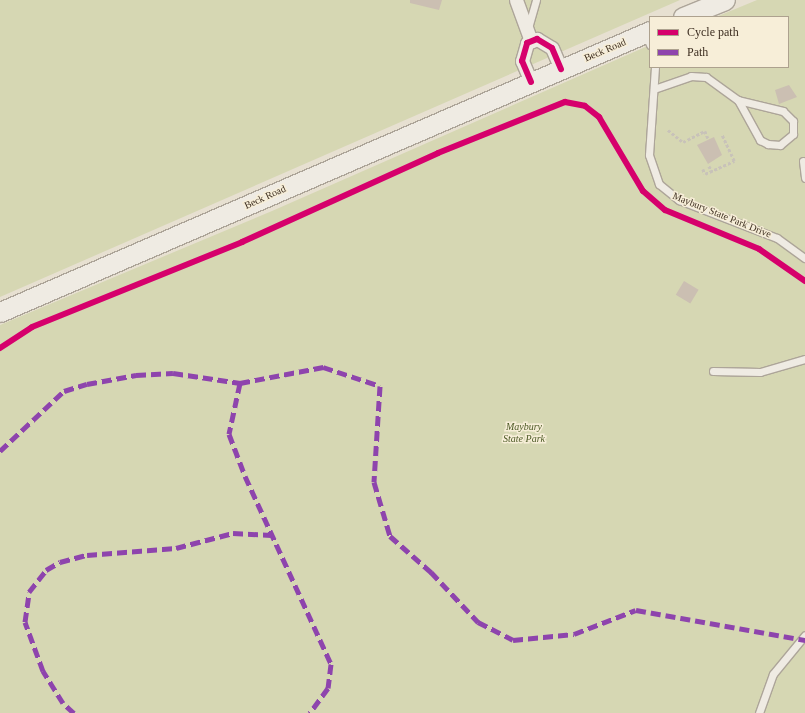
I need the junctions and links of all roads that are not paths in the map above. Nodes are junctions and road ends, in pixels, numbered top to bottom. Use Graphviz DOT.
graph roads {
  1 [pos="516,0"];
  2 [pos="536,0"];
  3 [pos="725,0"];
  4 [pos="685,16"];
  5 [pos="529,36"];
  6 [pos="648,36"];
  7 [pos="655,68"];
  8 [pos="561,69"];
  9 [pos="531,82"];
  10 [pos="654,89"];
  11 [pos="738,100"];
  12 [pos="803,161"];
  13 [pos="805,178"];
  14 [pos="805,258"];
  15 [pos="0,312"];
  16 [pos="805,359"];
  17 [pos="713,371"];
  18 [pos="805,635"];
  19 [pos="759,713"];
  1 -- 5 [label="street"];
  2 -- 5 [label="lane"];
  3 -- 4 [label="main road"];
  5 -- 8 [label="street"];
  5 -- 9 [label="street"];
  6 -- 8 [label="main road, Beck Road"];
  7 -- 10 [label="lane, Maybury State Park Drive"];
  8 -- 9 [label="main road, Beck Road"];
  9 -- 15 [label="main road, Beck Road"];
  10 -- 11 [label="lane"];
  10 -- 14 [label="lane, Maybury State Park Drive"];
  11 -- 11 [label="lane"];
  12 -- 13 [label="lane"];
  16 -- 17 [label="lane"];
  18 -- 19 [label="lane"];
}
